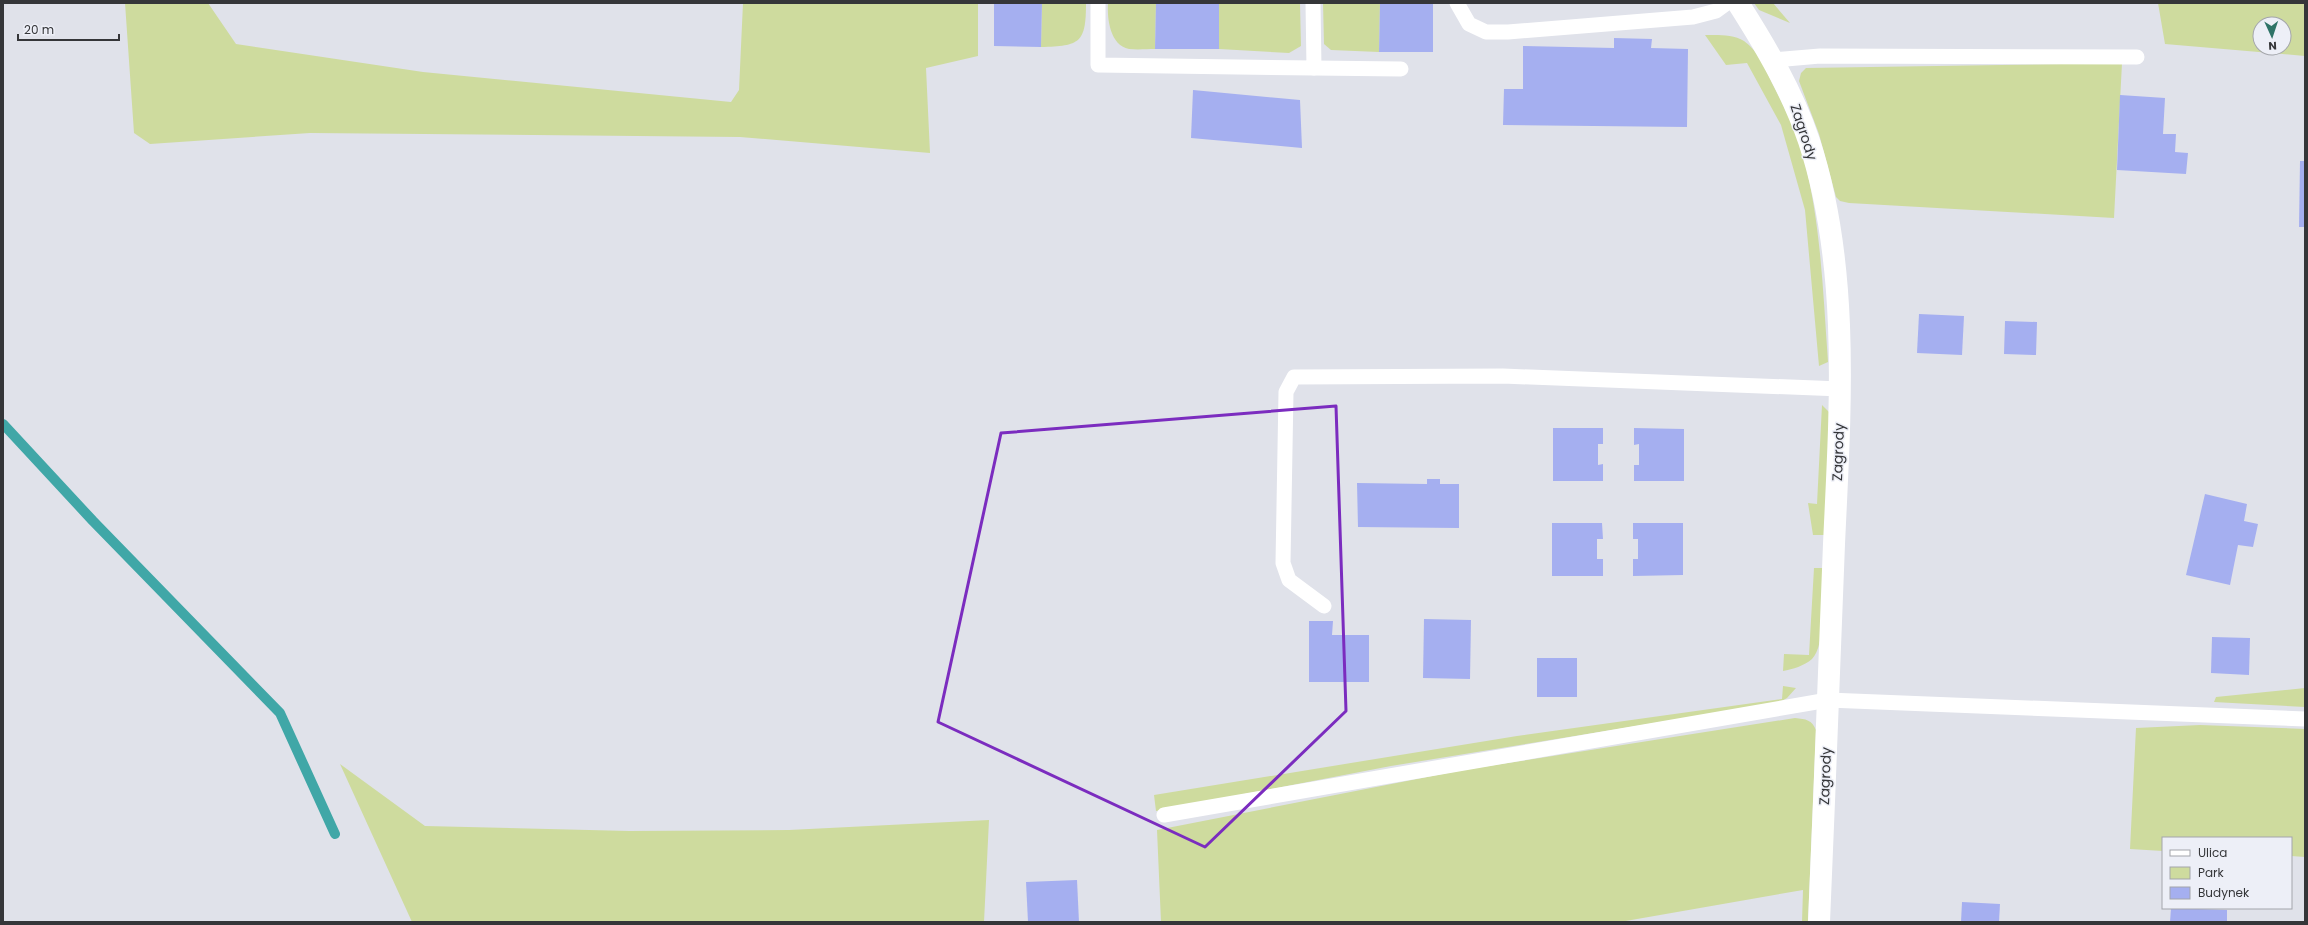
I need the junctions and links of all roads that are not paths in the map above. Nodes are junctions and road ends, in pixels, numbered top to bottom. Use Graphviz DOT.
graph roads {
  1 [pos="1098,3"];
  2 [pos="1313,3"];
  3 [pos="1457,3"];
  4 [pos="1726,3"];
  5 [pos="1738,3"];
  6 [pos="2138,57"];
  7 [pos="1774,60"];
  8 [pos="1314,68"];
  9 [pos="1402,69"];
  10 [pos="1841,389"];
  11 [pos="1324,606"];
  12 [pos="1828,700"];
  13 [pos="2305,719"];
  14 [pos="1164,815"];
  15 [pos="1819,922"];
  1 -- 8 [label="lane"];
  2 -- 8 [label="lane"];
  3 -- 4 [label="lane"];
  5 -- 7 [label="street, Zagrody"];
  6 -- 7 [label="lane"];
  7 -- 10 [label="street, Zagrody"];
  8 -- 9 [label="lane"];
  10 -- 11 [label="lane"];
  10 -- 12 [label="street, Zagrody"];
  12 -- 13 [label="lane"];
  12 -- 14 [label="lane"];
  12 -- 15 [label="street, Zagrody"];
}
